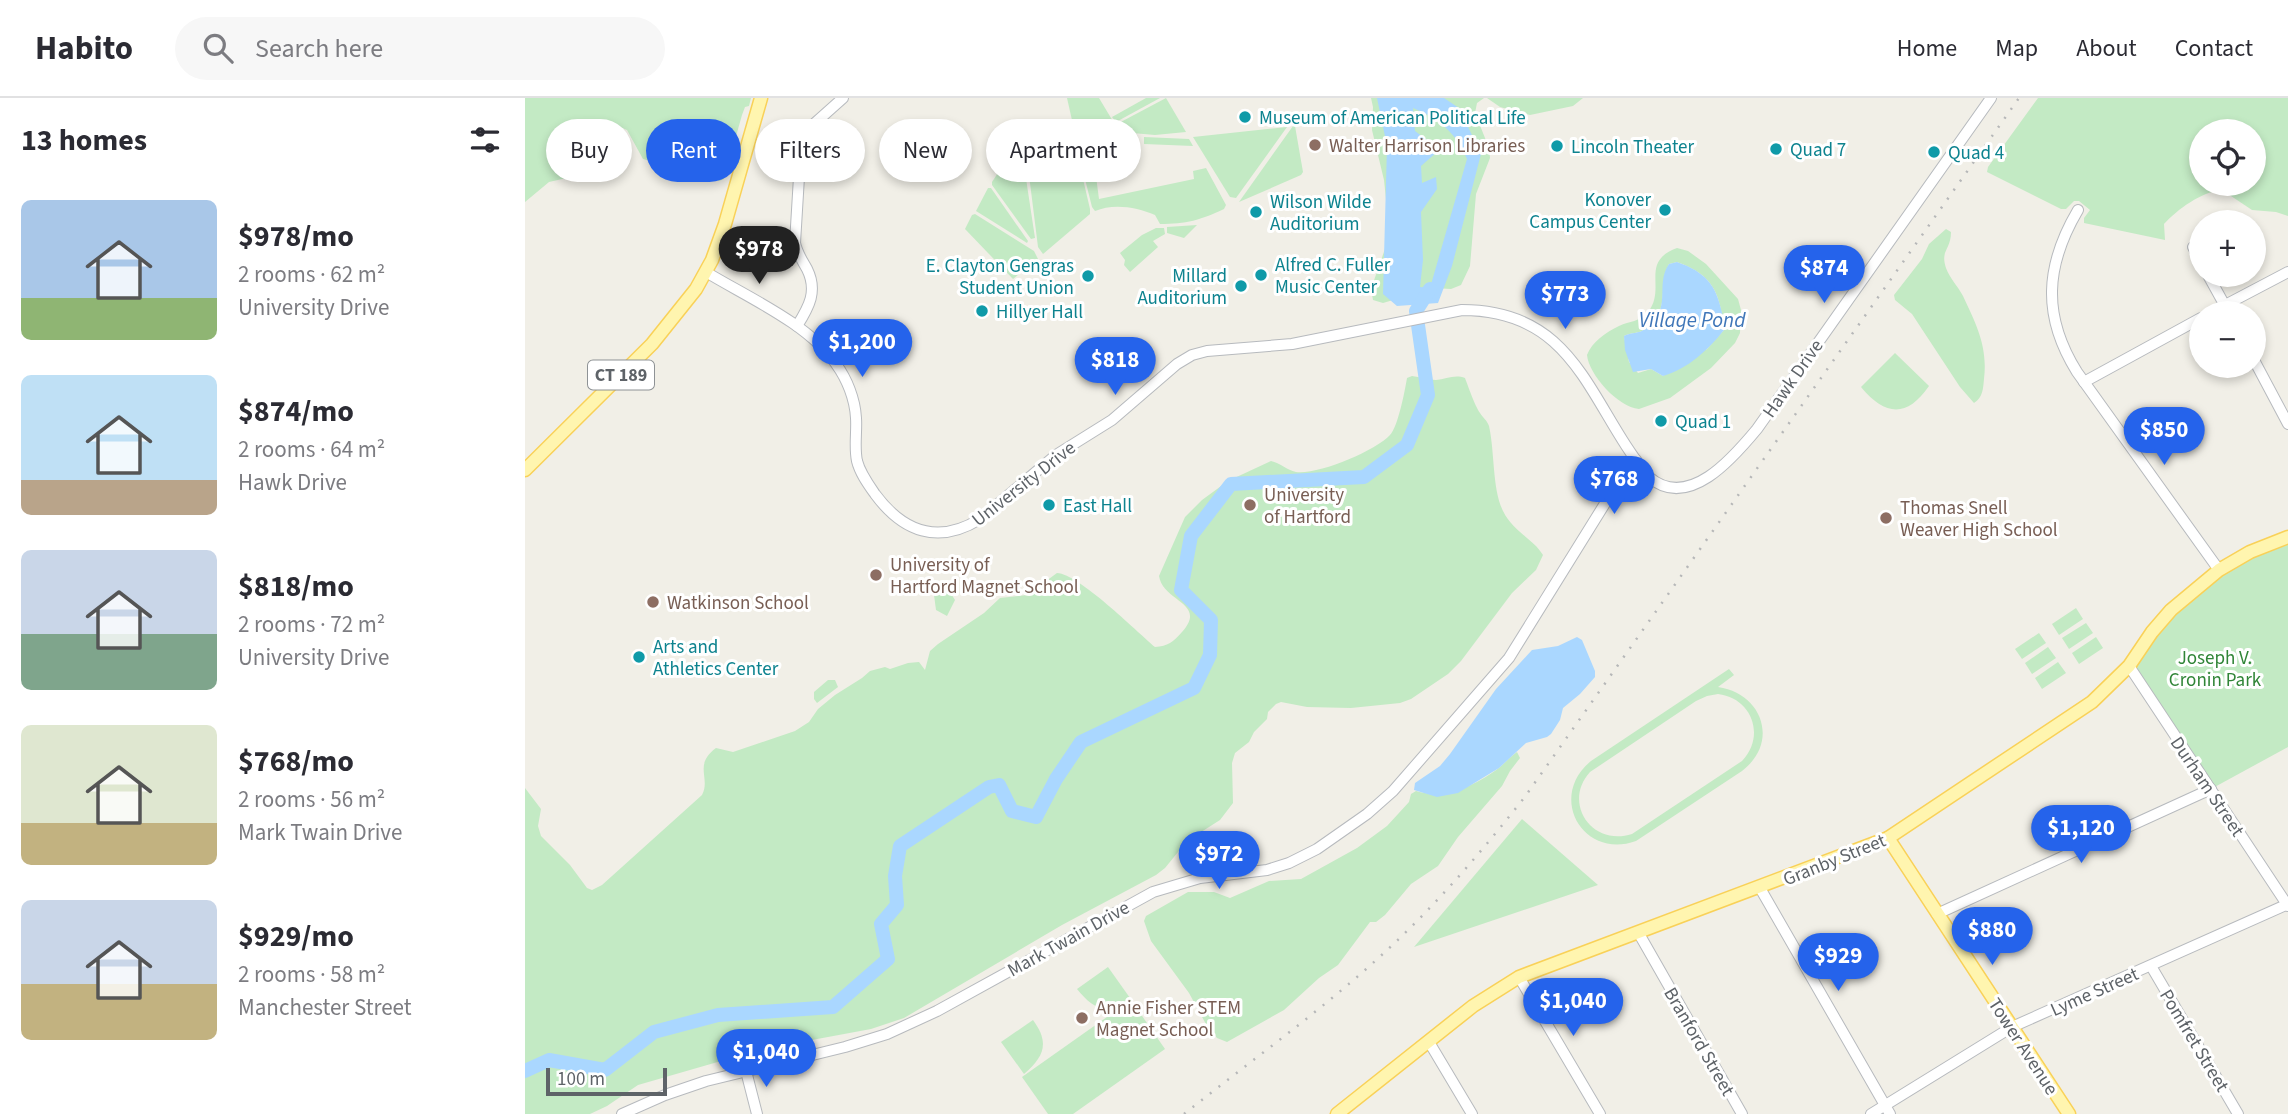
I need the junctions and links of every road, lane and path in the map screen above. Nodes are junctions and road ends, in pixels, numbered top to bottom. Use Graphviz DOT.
graph roads {
  1 [pos="761,98"];
  2 [pos="843,98"];
  3 [pos="1991,98"];
  4 [pos="2078,210"];
  5 [pos="706,272"];
  6 [pos="2288,272"];
  7 [pos="2240,301"];
  8 [pos="2189,325"];
  9 [pos="797,326"];
  10 [pos="2264,378"];
  11 [pos="2084,382"];
  12 [pos="2288,424"];
  13 [pos="1636,460"];
  14 [pos="525,470"];
  15 [pos="2288,537"];
  16 [pos="2219,570"];
  17 [pos="2129,666"];
  18 [pos="2211,789"];
  19 [pos="1888,838"];
  20 [pos="1760,888"];
  21 [pos="2288,905"];
  22 [pos="1937,914"];
  23 [pos="1638,932"];
  24 [pos="2151,966"];
  25 [pos="1519,977"];
  26 [pos="2012,1027"];
  27 [pos="1429,1042"];
  28 [pos="746,1071"];
  29 [pos="1887,1110"];
  30 [pos="622,1114"];
  31 [pos="757,1114"];
  32 [pos="1337,1114"];
  33 [pos="1472,1114"];
  34 [pos="1600,1114"];
  35 [pos="1742,1114"];
  36 [pos="1871,1114"];
  37 [pos="2069,1114"];
  38 [pos="2238,1114"];
  1 -- 5 [label="main road, CT 189"];
  2 -- 9 [label="street"];
  3 -- 13 [label="street, Hawk Drive"];
  4 -- 11 [label="street"];
  5 -- 9 [label="street, University Drive"];
  5 -- 14 [label="main road, CT 189"];
  6 -- 7 [label="street"];
  8 -- 11 [label="street"];
  9 -- 13 [label="street, University Drive"];
  10 -- 12 [label="street"];
  11 -- 16 [label="street"];
  13 -- 28 [label="street, Mark Twain Drive"];
  15 -- 16 [label="main road, Granby Street"];
  16 -- 17 [label="main road, Granby Street"];
  17 -- 18 [label="street, Durham Street"];
  17 -- 19 [label="main road, Granby Street"];
  18 -- 21 [label="street, Durham Street"];
  18 -- 22 [label="street"];
  19 -- 20 [label="main road, Granby Street"];
  19 -- 22 [label="main road, Tower Avenue"];
  20 -- 23 [label="main road, Granby Street"];
  20 -- 29 [label="street"];
  21 -- 24 [label="street, Lyme Street"];
  22 -- 26 [label="main road, Tower Avenue"];
  23 -- 25 [label="main road, Granby Street"];
  23 -- 35 [label="street, Branford Street"];
  24 -- 26 [label="street, Lyme Street"];
  24 -- 38 [label="street, Pomfret Street"];
  25 -- 27 [label="main road, Granby Street"];
  25 -- 34 [label="street"];
  26 -- 29 [label="street, Lyme Street"];
  26 -- 37 [label="main road, Tower Avenue"];
  27 -- 32 [label="main road, Granby Street"];
  27 -- 33 [label="street"];
  28 -- 30 [label="street, Mark Twain Drive"];
  28 -- 31 [label="street"];
  29 -- 36 [label="street, Lyme Street"];
}
